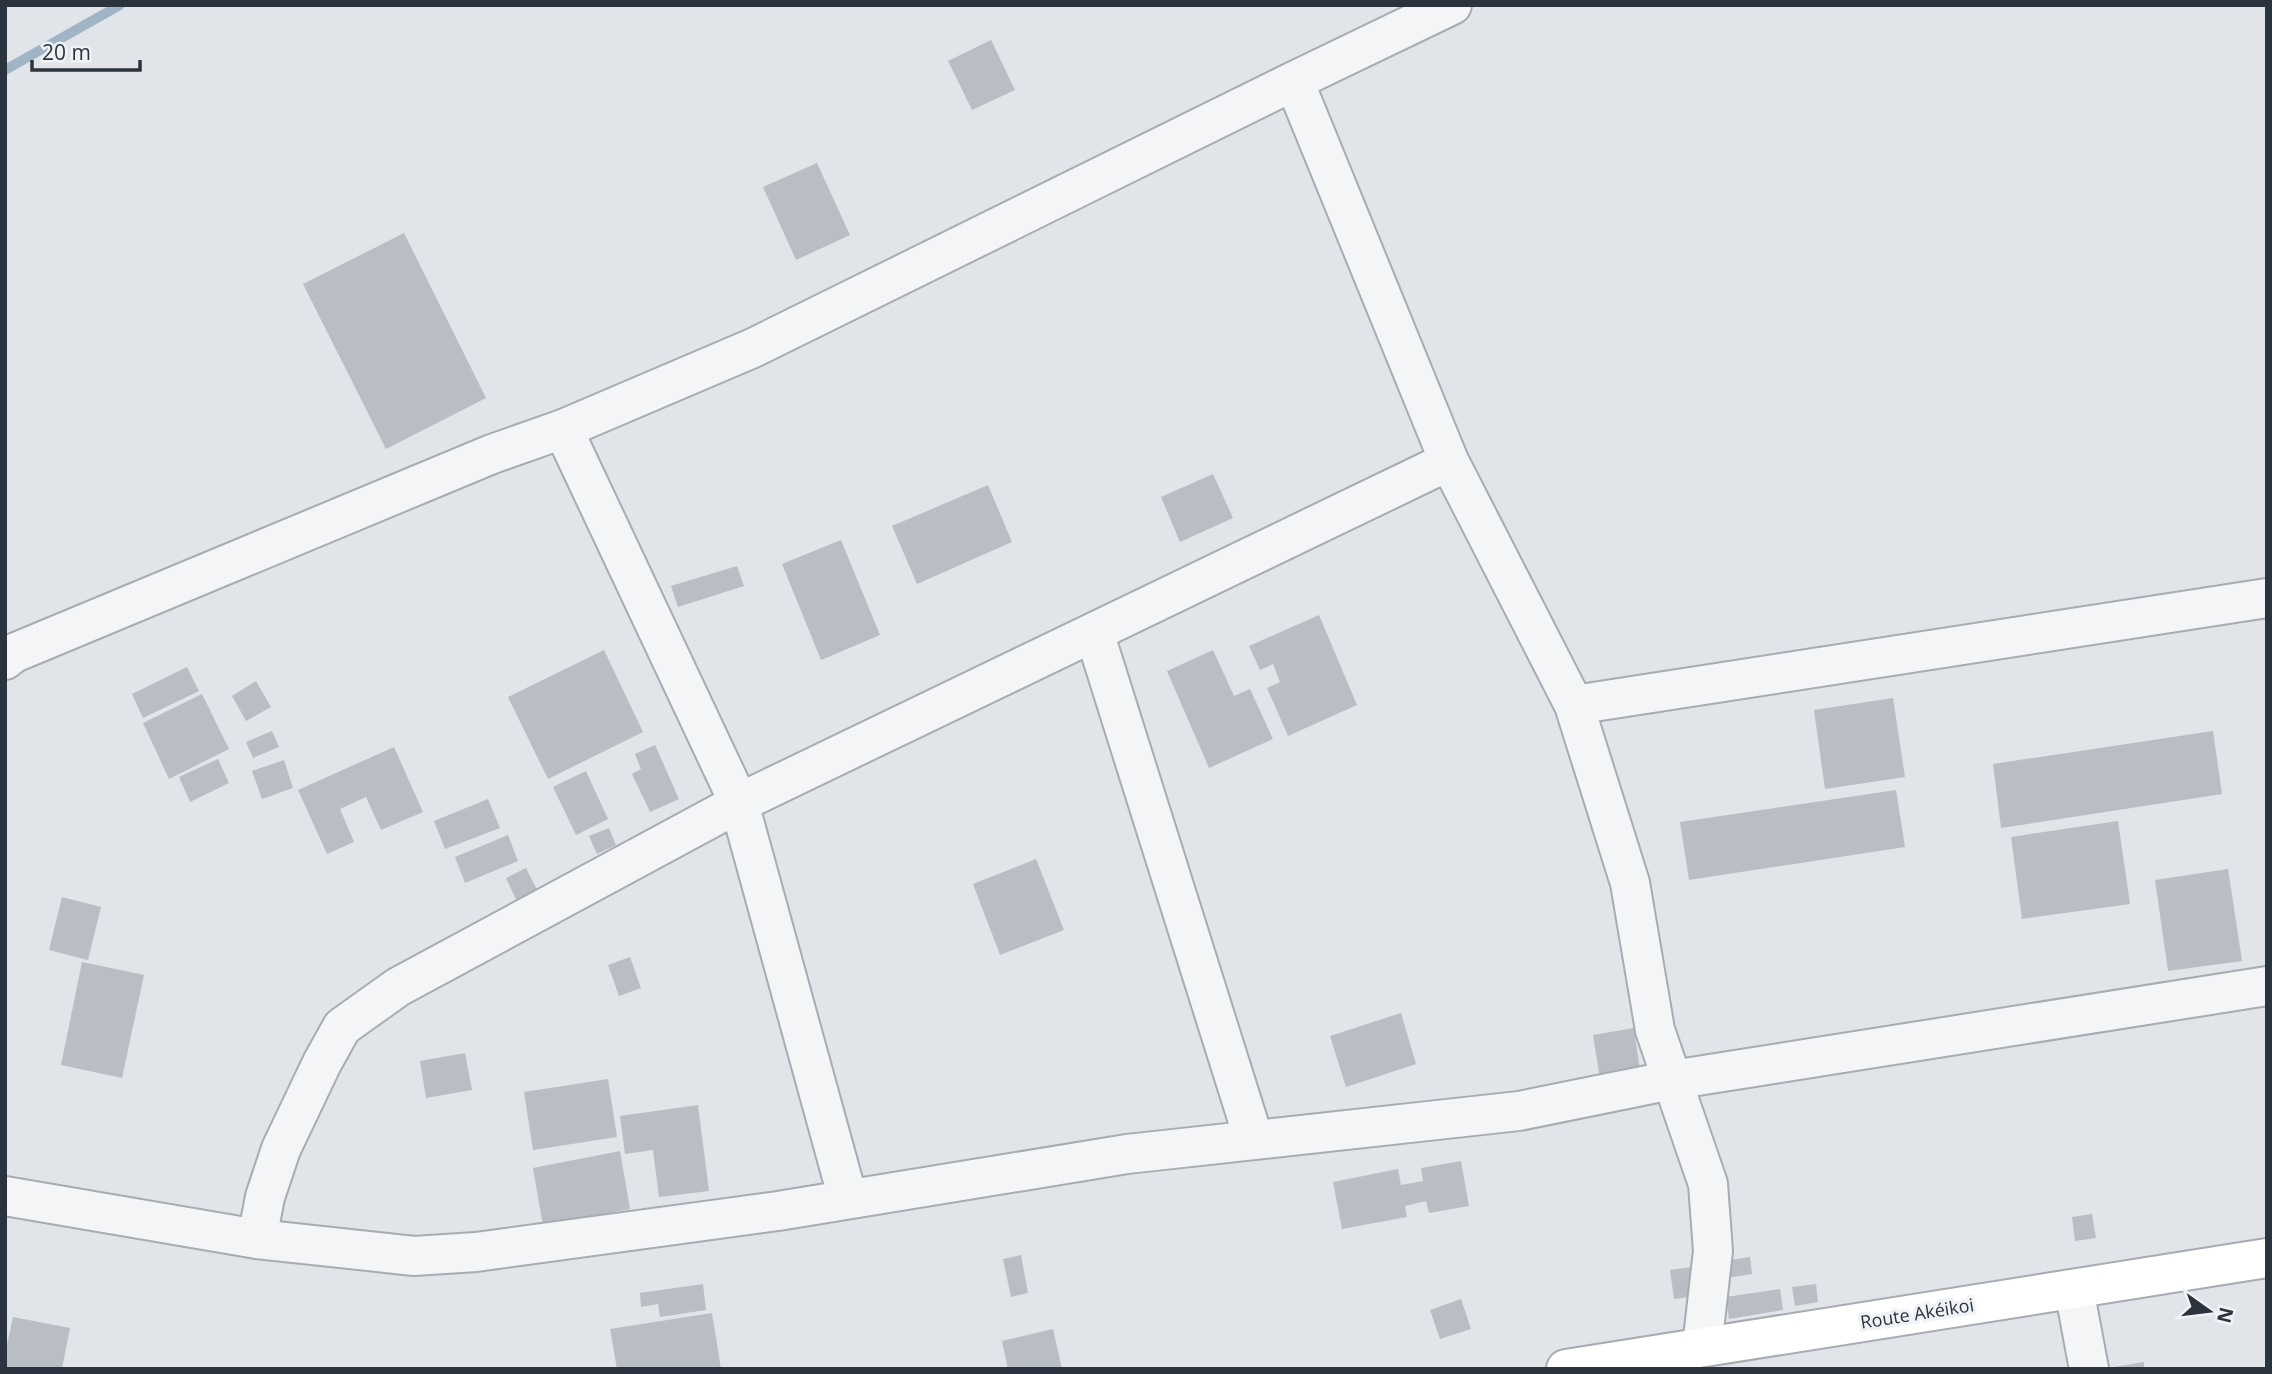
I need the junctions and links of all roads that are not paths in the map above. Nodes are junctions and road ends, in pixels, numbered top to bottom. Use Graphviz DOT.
graph roads {
  1 [pos="1452,5"];
  2 [pos="1294,81"];
  3 [pos="563,429"];
  4 [pos="1449,461"];
  5 [pos="2267,598"];
  6 [pos="1094,632"];
  7 [pos="5,660"];
  8 [pos="1574,705"];
  9 [pos="739,803"];
  10 [pos="2267,986"];
  11 [pos="1672,1080"];
  12 [pos="1254,1140"];
  13 [pos="5,1196"];
  14 [pos="848,1199"];
  15 [pos="257,1239"];
  16 [pos="2267,1258"];
  17 [pos="2074,1289"];
  18 [pos="1702,1347"];
  19 [pos="1665,1362"];
  20 [pos="1566,1369"];
  21 [pos="2089,1369"];
  1 -- 2 [label="street"];
  2 -- 3 [label="street"];
  2 -- 4 [label="street"];
  3 -- 7 [label="street"];
  3 -- 9 [label="street"];
  4 -- 6 [label="street"];
  4 -- 8 [label="street"];
  5 -- 8 [label="street"];
  6 -- 9 [label="street"];
  6 -- 12 [label="street"];
  8 -- 11 [label="street"];
  9 -- 14 [label="street"];
  9 -- 15 [label="street"];
  10 -- 11 [label="street"];
  11 -- 12 [label="street"];
  11 -- 18 [label="street"];
  12 -- 14 [label="street"];
  13 -- 15 [label="street"];
  14 -- 15 [label="street"];
  16 -- 17 [label="street, Route Akéikoi"];
  17 -- 18 [label="street, Route Akéikoi"];
  17 -- 21 [label="street"];
  18 -- 19 [label="street, Route Akéikoi"];
  19 -- 20 [label="street, Route Akéikoi"];
}
